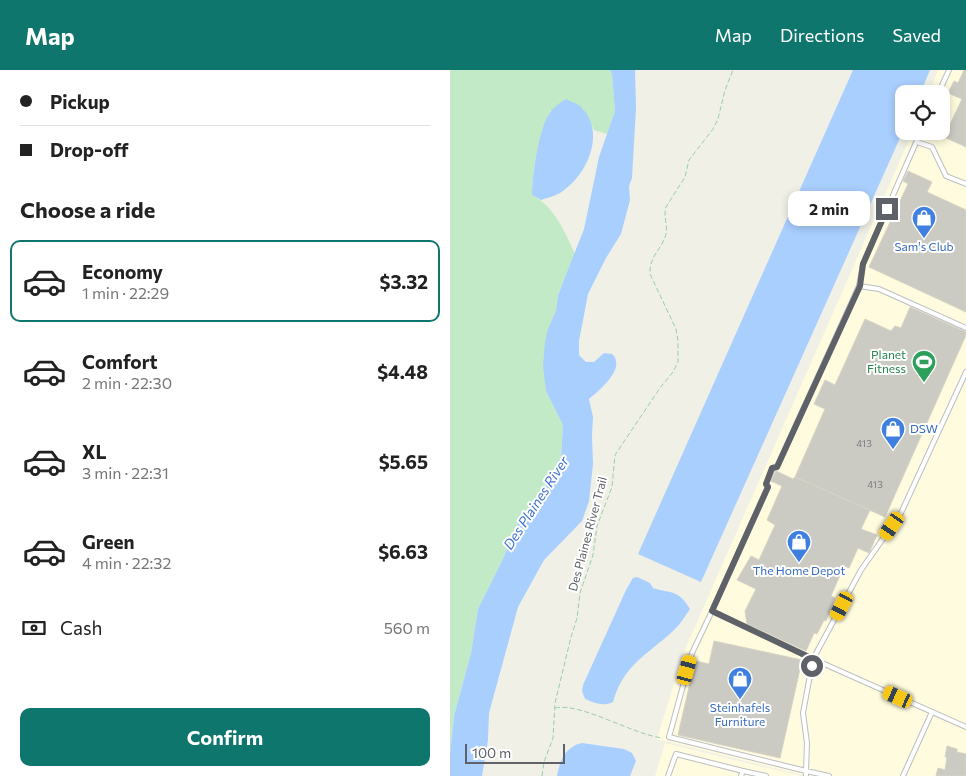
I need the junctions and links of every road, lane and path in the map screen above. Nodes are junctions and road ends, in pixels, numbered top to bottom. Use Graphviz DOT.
graph roads {
  1 [pos="733,70"];
  2 [pos="949,70"];
  3 [pos="942,85"];
  4 [pos="917,142"];
  5 [pos="966,184"];
  6 [pos="860,286"];
  7 [pos="966,328"];
  8 [pos="966,372"];
  9 [pos="712,611"];
  10 [pos="813,659"];
  11 [pos="554,708"];
  12 [pos="932,712"];
  13 [pos="966,727"];
  14 [pos="669,737"];
  15 [pos="744,771"];
  16 [pos="806,771"];
  17 [pos="542,776"];
  18 [pos="668,776"];
  19 [pos="741,776"];
  20 [pos="766,776"];
  21 [pos="806,776"];
  22 [pos="829,776"];
  23 [pos="903,776"];
  1 -- 11 [label="path, Des Plaines River Trail"];
  2 -- 3 [label="lane"];
  4 -- 5 [label="lane"];
  4 -- 6 [label="lane"];
  6 -- 7 [label="lane"];
  6 -- 9 [label="lane"];
  8 -- 10 [label="lane"];
  9 -- 10 [label="lane"];
  9 -- 14 [label="lane"];
  10 -- 12 [label="lane"];
  10 -- 16 [label="lane"];
  11 -- 14 [label="path"];
  11 -- 17 [label="path, Des Plaines River Trail"];
  12 -- 13 [label="lane"];
  12 -- 23 [label="lane"];
  14 -- 16 [label="lane"];
  15 -- 18 [label="lane"];
  15 -- 19 [label="lane"];
  15 -- 20 [label="lane"];
  16 -- 21 [label="lane"];
  16 -- 22 [label="lane"];
}
